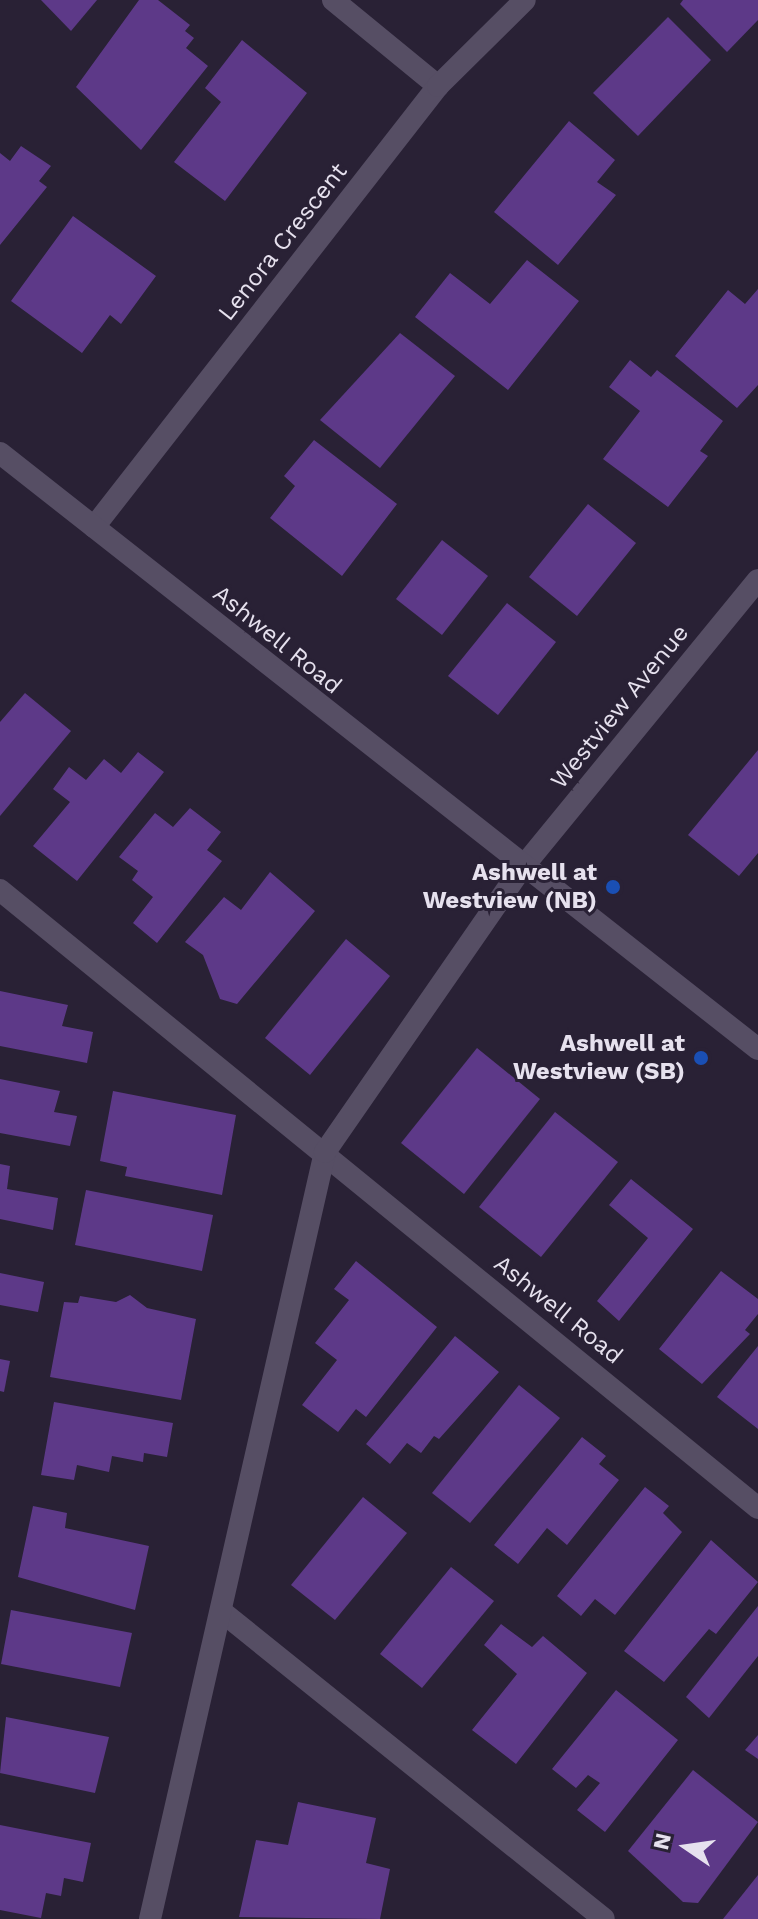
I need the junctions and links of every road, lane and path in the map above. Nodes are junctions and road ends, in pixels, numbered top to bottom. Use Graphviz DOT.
graph roads {
  1 [pos="333,0"];
  2 [pos="525,0"];
  3 [pos="438,86"];
  4 [pos="0,453"];
  5 [pos="94,527"];
  6 [pos="758,580"];
  7 [pos="522,868"];
  8 [pos="0,890"];
  9 [pos="758,1049"];
  10 [pos="325,1152"];
  11 [pos="758,1508"];
  12 [pos="221,1611"];
  13 [pos="150,1919"];
  14 [pos="604,1919"];
  1 -- 3 [label="street"];
  2 -- 3 [label="street, Lenora Crescent"];
  3 -- 5 [label="street, Lenora Crescent"];
  4 -- 5 [label="street, Ashwell Road"];
  5 -- 7 [label="street, Ashwell Road"];
  6 -- 7 [label="street, Westview Avenue"];
  7 -- 9 [label="street, Ashwell Road"];
  7 -- 10 [label="street"];
  8 -- 10 [label="street, Ashwell Road"];
  10 -- 11 [label="street, Ashwell Road"];
  10 -- 12 [label="street"];
  12 -- 13 [label="street"];
  12 -- 14 [label="street"];
}
